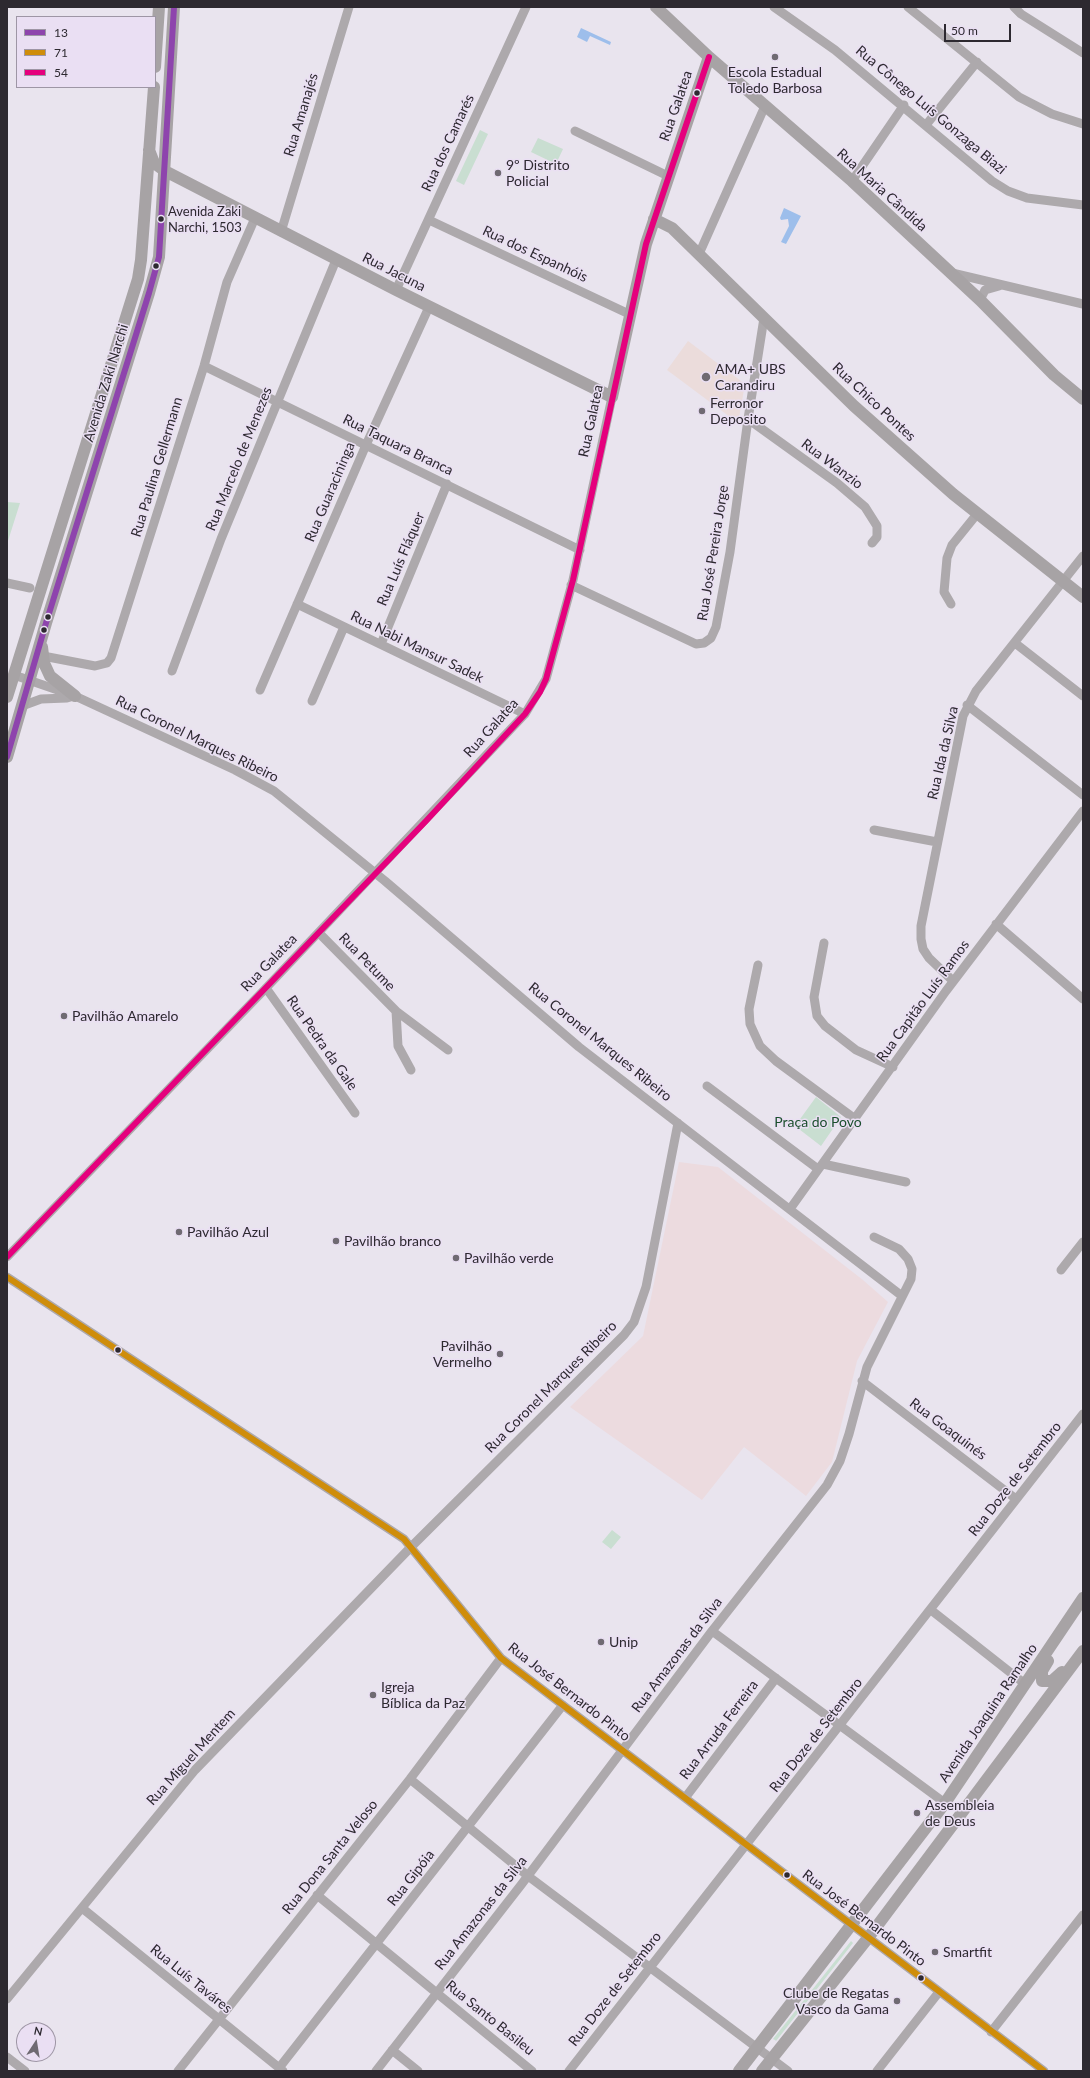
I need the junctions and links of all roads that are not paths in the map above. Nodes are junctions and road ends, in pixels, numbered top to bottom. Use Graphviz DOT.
graph roads {
  1 [pos="159,7"];
  2 [pos="174,7"];
  3 [pos="349,7"];
  4 [pos="526,7"];
  5 [pos="656,7"];
  6 [pos="774,7"];
  7 [pos="908,7"];
  8 [pos="1014,7"];
  9 [pos="156,53"];
  10 [pos="1083,53"];
  11 [pos="709,57"];
  12 [pos="977,62"];
  13 [pos="154,88"];
  14 [pos="765,106"];
  15 [pos="904,106"];
  16 [pos="1083,124"];
  17 [pos="926,125"];
  18 [pos="575,131"];
  19 [pos="149,150"];
  20 [pos="165,171"];
  21 [pos="668,176"];
  22 [pos="852,181"];
  23 [pos="1083,205"];
  24 [pos="255,218"];
  25 [pos="654,219"];
  26 [pos="429,220"];
  27 [pos="281,232"];
  28 [pos="698,254"];
  29 [pos="336,260"];
  30 [pos="950,273"];
  31 [pos="1004,286"];
  32 [pos="396,290"];
  33 [pos="980,300"];
  34 [pos="1083,304"];
  35 [pos="429,307"];
  36 [pos="629,314"];
  37 [pos="764,318"];
  38 [pos="204,366"];
  39 [pos="612,397"];
  40 [pos="1083,399"];
  41 [pos="278,403"];
  42 [pos="748,419"];
  43 [pos="366,445"];
  44 [pos="447,484"];
  45 [pos="977,514"];
  46 [pos="872,543"];
  47 [pos="580,550"];
  48 [pos="1083,556"];
  49 [pos="1063,582"];
  50 [pos="7,583"];
  51 [pos="571,585"];
  52 [pos="30,588"];
  53 [pos="1083,597"];
  54 [pos="297,604"];
  55 [pos="951,604"];
  56 [pos="344,626"];
  57 [pos="41,642"];
  58 [pos="1015,643"];
  59 [pos="381,644"];
  60 [pos="43,656"];
  61 [pos="172,671"];
  62 [pos="14,675"];
  63 [pos="30,680"];
  64 [pos="260,690"];
  65 [pos="75,696"];
  66 [pos="1083,696"];
  67 [pos="7,697"];
  68 [pos="312,701"];
  69 [pos="967,705"];
  70 [pos="22,706"];
  71 [pos="525,714"];
  72 [pos="7,757"];
  73 [pos="1083,795"];
  74 [pos="1083,811"];
  75 [pos="874,830"];
  76 [pos="937,842"];
  77 [pos="376,873"];
  78 [pos="996,924"];
  79 [pos="319,933"];
  80 [pos="824,943"];
  81 [pos="758,965"];
  82 [pos="954,981"];
  83 [pos="266,988"];
  84 [pos="1083,999"];
  85 [pos="396,1012"];
  86 [pos="448,1050"];
  87 [pos="894,1066"];
  88 [pos="410,1070"];
  89 [pos="708,1086"];
  90 [pos="355,1113"];
  91 [pos="855,1119"];
  92 [pos="678,1123"];
  93 [pos="820,1166"];
  94 [pos="906,1182"];
  95 [pos="790,1209"];
  96 [pos="874,1237"];
  97 [pos="1083,1242"];
  98 [pos="7,1257"];
  99 [pos="1061,1270"];
  100 [pos="7,1277"];
  101 [pos="902,1296"];
  102 [pos="862,1381"];
  103 [pos="1083,1414"];
  104 [pos="1016,1498"];
  105 [pos="411,1547"];
  106 [pos="1083,1598"];
  107 [pos="931,1610"];
  108 [pos="1065,1626"];
  109 [pos="712,1631"];
  110 [pos="1083,1651"];
  111 [pos="501,1658"];
  112 [pos="1068,1670"];
  113 [pos="776,1678"];
  114 [pos="1025,1684"];
  115 [pos="563,1705"];
  116 [pos="841,1726"];
  117 [pos="622,1751"];
  118 [pos="410,1779"];
  119 [pos="685,1798"];
  120 [pos="945,1803"];
  121 [pos="468,1827"];
  122 [pos="746,1846"];
  123 [pos="528,1876"];
  124 [pos="317,1895"];
  125 [pos="82,1908"];
  126 [pos="1083,1915"];
  127 [pos="852,1926"];
  128 [pos="868,1938"];
  129 [pos="377,1944"];
  130 [pos="648,1968"];
  131 [pos="939,1992"];
  132 [pos="437,1993"];
  133 [pos="7,1999"];
  134 [pos="219,2020"];
  135 [pos="991,2032"];
  136 [pos="757,2048"];
  137 [pos="392,2050"];
  138 [pos="7,2057"];
  139 [pos="771,2058"];
  140 [pos="281,2069"];
  141 [pos="25,2071"];
  142 [pos="178,2071"];
  143 [pos="376,2071"];
  144 [pos="418,2071"];
  145 [pos="532,2071"];
  146 [pos="569,2071"];
  147 [pos="740,2071"];
  148 [pos="762,2071"];
  149 [pos="788,2071"];
  150 [pos="877,2071"];
  151 [pos="1044,2071"];
  1 -- 9 [label="main road"];
  2 -- 20 [label="main road, Avenida Zaki Narchi"];
  3 -- 27 [label="street, Rua Amanajés"];
  4 -- 26 [label="street, Rua dos Camarés"];
  5 -- 11 [label="main road, Rua Maria Cândida"];
  6 -- 15 [label="street, Rua Cônego Luís Gonzaga Biazi"];
  7 -- 12 [label="street"];
  8 -- 10 [label="street"];
  11 -- 14 [label="main road, Rua Maria Cândida"];
  11 -- 21 [label="main road, Rua Galatea"];
  12 -- 16 [label="street"];
  12 -- 17 [label="street"];
  13 -- 19 [label="main road, Avenida Zaki Narchi"];
  14 -- 22 [label="main road, Rua Maria Cândida"];
  14 -- 28 [label="street"];
  15 -- 17 [label="street, Rua Cônego Luís Gonzaga Biazi"];
  15 -- 22 [label="street"];
  17 -- 23 [label="street, Rua Cônego Luís Gonzaga Biazi"];
  18 -- 21 [label="street"];
  19 -- 20 [label="main road, Rua Jacuna"];
  19 -- 62 [label="main road, Avenida Zaki Narchi"];
  20 -- 24 [label="main road, Rua Jacuna"];
  20 -- 57 [label="main road, Avenida Zaki Narchi"];
  21 -- 25 [label="main road, Rua Galatea"];
  22 -- 30 [label="main road, Rua Maria Cândida"];
  24 -- 27 [label="main road, Rua Jacuna"];
  24 -- 38 [label="street, Rua Paulina Gellermann"];
  25 -- 28 [label="main road, Rua Chico Pontes"];
  25 -- 36 [label="main road, Rua Galatea"];
  26 -- 32 [label="street, Rua dos Camarés"];
  26 -- 36 [label="street, Rua dos Espanhóis"];
  27 -- 29 [label="main road, Rua Jacuna"];
  28 -- 37 [label="main road, Rua Chico Pontes"];
  29 -- 32 [label="main road, Rua Jacuna"];
  29 -- 41 [label="street, Rua Marcelo de Menezes"];
  30 -- 31 [label="street"];
  30 -- 33 [label="main road, Rua Maria Cândida"];
  31 -- 33 [label="street"];
  31 -- 34 [label="street"];
  32 -- 35 [label="main road, Rua Jacuna"];
  33 -- 40 [label="main road, Rua Maria Cândida"];
  35 -- 39 [label="main road, Rua Jacuna"];
  35 -- 43 [label="street, Rua Guaracininga"];
  36 -- 39 [label="main road, Rua Galatea"];
  37 -- 42 [label="street, Rua José Pereira Jorge"];
  37 -- 45 [label="main road, Rua Chico Pontes"];
  38 -- 41 [label="street, Rua Taquara Branca"];
  38 -- 60 [label="street, Rua Paulina Gellermann"];
  39 -- 47 [label="street, Rua Galatea"];
  41 -- 43 [label="street, Rua Taquara Branca"];
  41 -- 61 [label="street, Rua Marcelo de Menezes"];
  42 -- 46 [label="street, Rua Wanzio"];
  42 -- 51 [label="street, Rua José Pereira Jorge"];
  43 -- 44 [label="street, Rua Taquara Branca"];
  43 -- 54 [label="street, Rua Guaracininga"];
  44 -- 47 [label="street, Rua Taquara Branca"];
  44 -- 59 [label="street, Rua Luís Fláquer"];
  45 -- 49 [label="main road, Rua Chico Pontes"];
  45 -- 55 [label="street"];
  47 -- 51 [label="street, Rua Galatea"];
  48 -- 49 [label="street, Rua Ida da Silva"];
  49 -- 53 [label="main road, Rua Chico Pontes"];
  49 -- 58 [label="street, Rua Ida da Silva"];
  50 -- 52 [label="street"];
  51 -- 71 [label="street, Rua Galatea"];
  54 -- 56 [label="street, Rua Nabi Mansur Sadek"];
  54 -- 64 [label="street, Rua Guaracininga"];
  56 -- 59 [label="street, Rua Nabi Mansur Sadek"];
  56 -- 68 [label="street"];
  57 -- 60 [label="main road"];
  57 -- 63 [label="main road, Avenida Zaki Narchi"];
  58 -- 66 [label="street"];
  58 -- 69 [label="street, Rua Ida da Silva"];
  59 -- 71 [label="street, Rua Nabi Mansur Sadek"];
  60 -- 65 [label="main road"];
  62 -- 63 [label="street, Rua Coronel Marques Ribeiro"];
  62 -- 67 [label="main road, Avenida Zaki Narchi"];
  63 -- 65 [label="street, Rua Coronel Marques Ribeiro"];
  63 -- 70 [label="main road, Avenida Zaki Narchi"];
  65 -- 70 [label="street, Rua Coronel Marques Ribeiro"];
  65 -- 77 [label="street, Rua Coronel Marques Ribeiro"];
  69 -- 73 [label="street"];
  69 -- 76 [label="street, Rua Ida da Silva"];
  70 -- 72 [label="main road, Avenida Zaki Narchi"];
  71 -- 77 [label="street, Rua Galatea"];
  74 -- 78 [label="street, Rua Capitão Luís Ramos"];
  75 -- 76 [label="street"];
  76 -- 82 [label="street, Rua Ida da Silva"];
  77 -- 79 [label="street, Rua Galatea"];
  77 -- 92 [label="street, Rua Coronel Marques Ribeiro"];
  78 -- 82 [label="street, Rua Capitão Luís Ramos"];
  78 -- 84 [label="street"];
  79 -- 83 [label="street, Rua Galatea"];
  79 -- 85 [label="street, Rua Petume"];
  80 -- 87 [label="street"];
  81 -- 91 [label="street"];
  82 -- 87 [label="street, Rua Capitão Luís Ramos"];
  83 -- 90 [label="street, Rua Pedra da Gale"];
  83 -- 98 [label="street, Rua Galatea"];
  85 -- 86 [label="street, Rua Petume"];
  85 -- 88 [label="street, Rua Petume"];
  87 -- 91 [label="street, Rua Capitão Luís Ramos"];
  89 -- 93 [label="street"];
  91 -- 93 [label="street, Rua Capitão Luís Ramos"];
  92 -- 95 [label="street"];
  92 -- 105 [label="street, Rua Coronel Marques Ribeiro"];
  93 -- 94 [label="street"];
  93 -- 95 [label="street, Rua Capitão Luís Ramos"];
  95 -- 101 [label="street"];
  96 -- 101 [label="street, Rua Amazonas da Silva"];
  97 -- 99 [label="street"];
  100 -- 105 [label="street, Rua José Bernardo Pinto"];
  101 -- 102 [label="street, Rua Amazonas da Silva"];
  102 -- 104 [label="street, Rua Goaquinés"];
  102 -- 109 [label="street, Rua Amazonas da Silva"];
  103 -- 104 [label="street, Rua Doze de Setembro"];
  104 -- 107 [label="street, Rua Doze de Setembro"];
  105 -- 111 [label="street, Rua José Bernardo Pinto"];
  105 -- 125 [label="street, Rua Miguel Mentem"];
  106 -- 108 [label="main road, Avenida Joaquina Ramalho"];
  107 -- 114 [label="street"];
  107 -- 116 [label="street, Rua Doze de Setembro"];
  108 -- 112 [label="main road"];
  108 -- 114 [label="main road, Avenida Joaquina Ramalho"];
  109 -- 113 [label="street"];
  109 -- 117 [label="street, Rua Amazonas da Silva"];
  110 -- 112 [label="main road"];
  111 -- 115 [label="street, Rua José Bernardo Pinto"];
  111 -- 118 [label="street, Rua Dona Santa Veloso"];
  112 -- 128 [label="main road"];
  113 -- 116 [label="street"];
  113 -- 119 [label="street, Rua Arruda Ferreira"];
  114 -- 120 [label="main road, Avenida Joaquina Ramalho"];
  115 -- 117 [label="street, Rua José Bernardo Pinto"];
  115 -- 121 [label="street, Rua Gipóia"];
  116 -- 120 [label="street"];
  116 -- 122 [label="street, Rua Doze de Setembro"];
  117 -- 119 [label="street, Rua José Bernardo Pinto"];
  117 -- 123 [label="street, Rua Amazonas da Silva"];
  118 -- 121 [label="street"];
  118 -- 124 [label="street, Rua Dona Santa Veloso"];
  119 -- 122 [label="street, Rua José Bernardo Pinto"];
  120 -- 127 [label="main road, Avenida Joaquina Ramalho"];
  121 -- 123 [label="street"];
  121 -- 129 [label="street, Rua Gipóia"];
  122 -- 127 [label="street, Rua José Bernardo Pinto"];
  122 -- 130 [label="street, Rua Doze de Setembro"];
  123 -- 130 [label="street"];
  123 -- 132 [label="street, Rua Amazonas da Silva"];
  124 -- 129 [label="street, Rua Santo Basileu"];
  124 -- 134 [label="street, Rua Dona Santa Veloso"];
  125 -- 133 [label="street, Rua Miguel Mentem"];
  125 -- 134 [label="street, Rua Luís Taváres"];
  126 -- 135 [label="street"];
  127 -- 128 [label="street, Rua José Bernardo Pinto"];
  127 -- 136 [label="main road, Avenida Joaquina Ramalho"];
  128 -- 131 [label="street, Rua José Bernardo Pinto"];
  128 -- 139 [label="main road"];
  129 -- 132 [label="street, Rua Santo Basileu"];
  129 -- 140 [label="street, Rua Gipóia"];
  130 -- 136 [label="street"];
  130 -- 146 [label="street, Rua Doze de Setembro"];
  131 -- 135 [label="street, Rua José Bernardo Pinto"];
  131 -- 150 [label="street"];
  132 -- 137 [label="street, Rua Amazonas da Silva"];
  132 -- 145 [label="street, Rua Santo Basileu"];
  134 -- 140 [label="street, Rua Luís Taváres"];
  134 -- 142 [label="street, Rua Dona Santa Veloso"];
  135 -- 151 [label="street, Rua José Bernardo Pinto"];
  136 -- 139 [label="street"];
  136 -- 147 [label="main road, Avenida Joaquina Ramalho"];
  137 -- 143 [label="street, Rua Amazonas da Silva"];
  137 -- 144 [label="street"];
  138 -- 141 [label="street"];
  139 -- 148 [label="main road"];
  139 -- 149 [label="street"];
}
